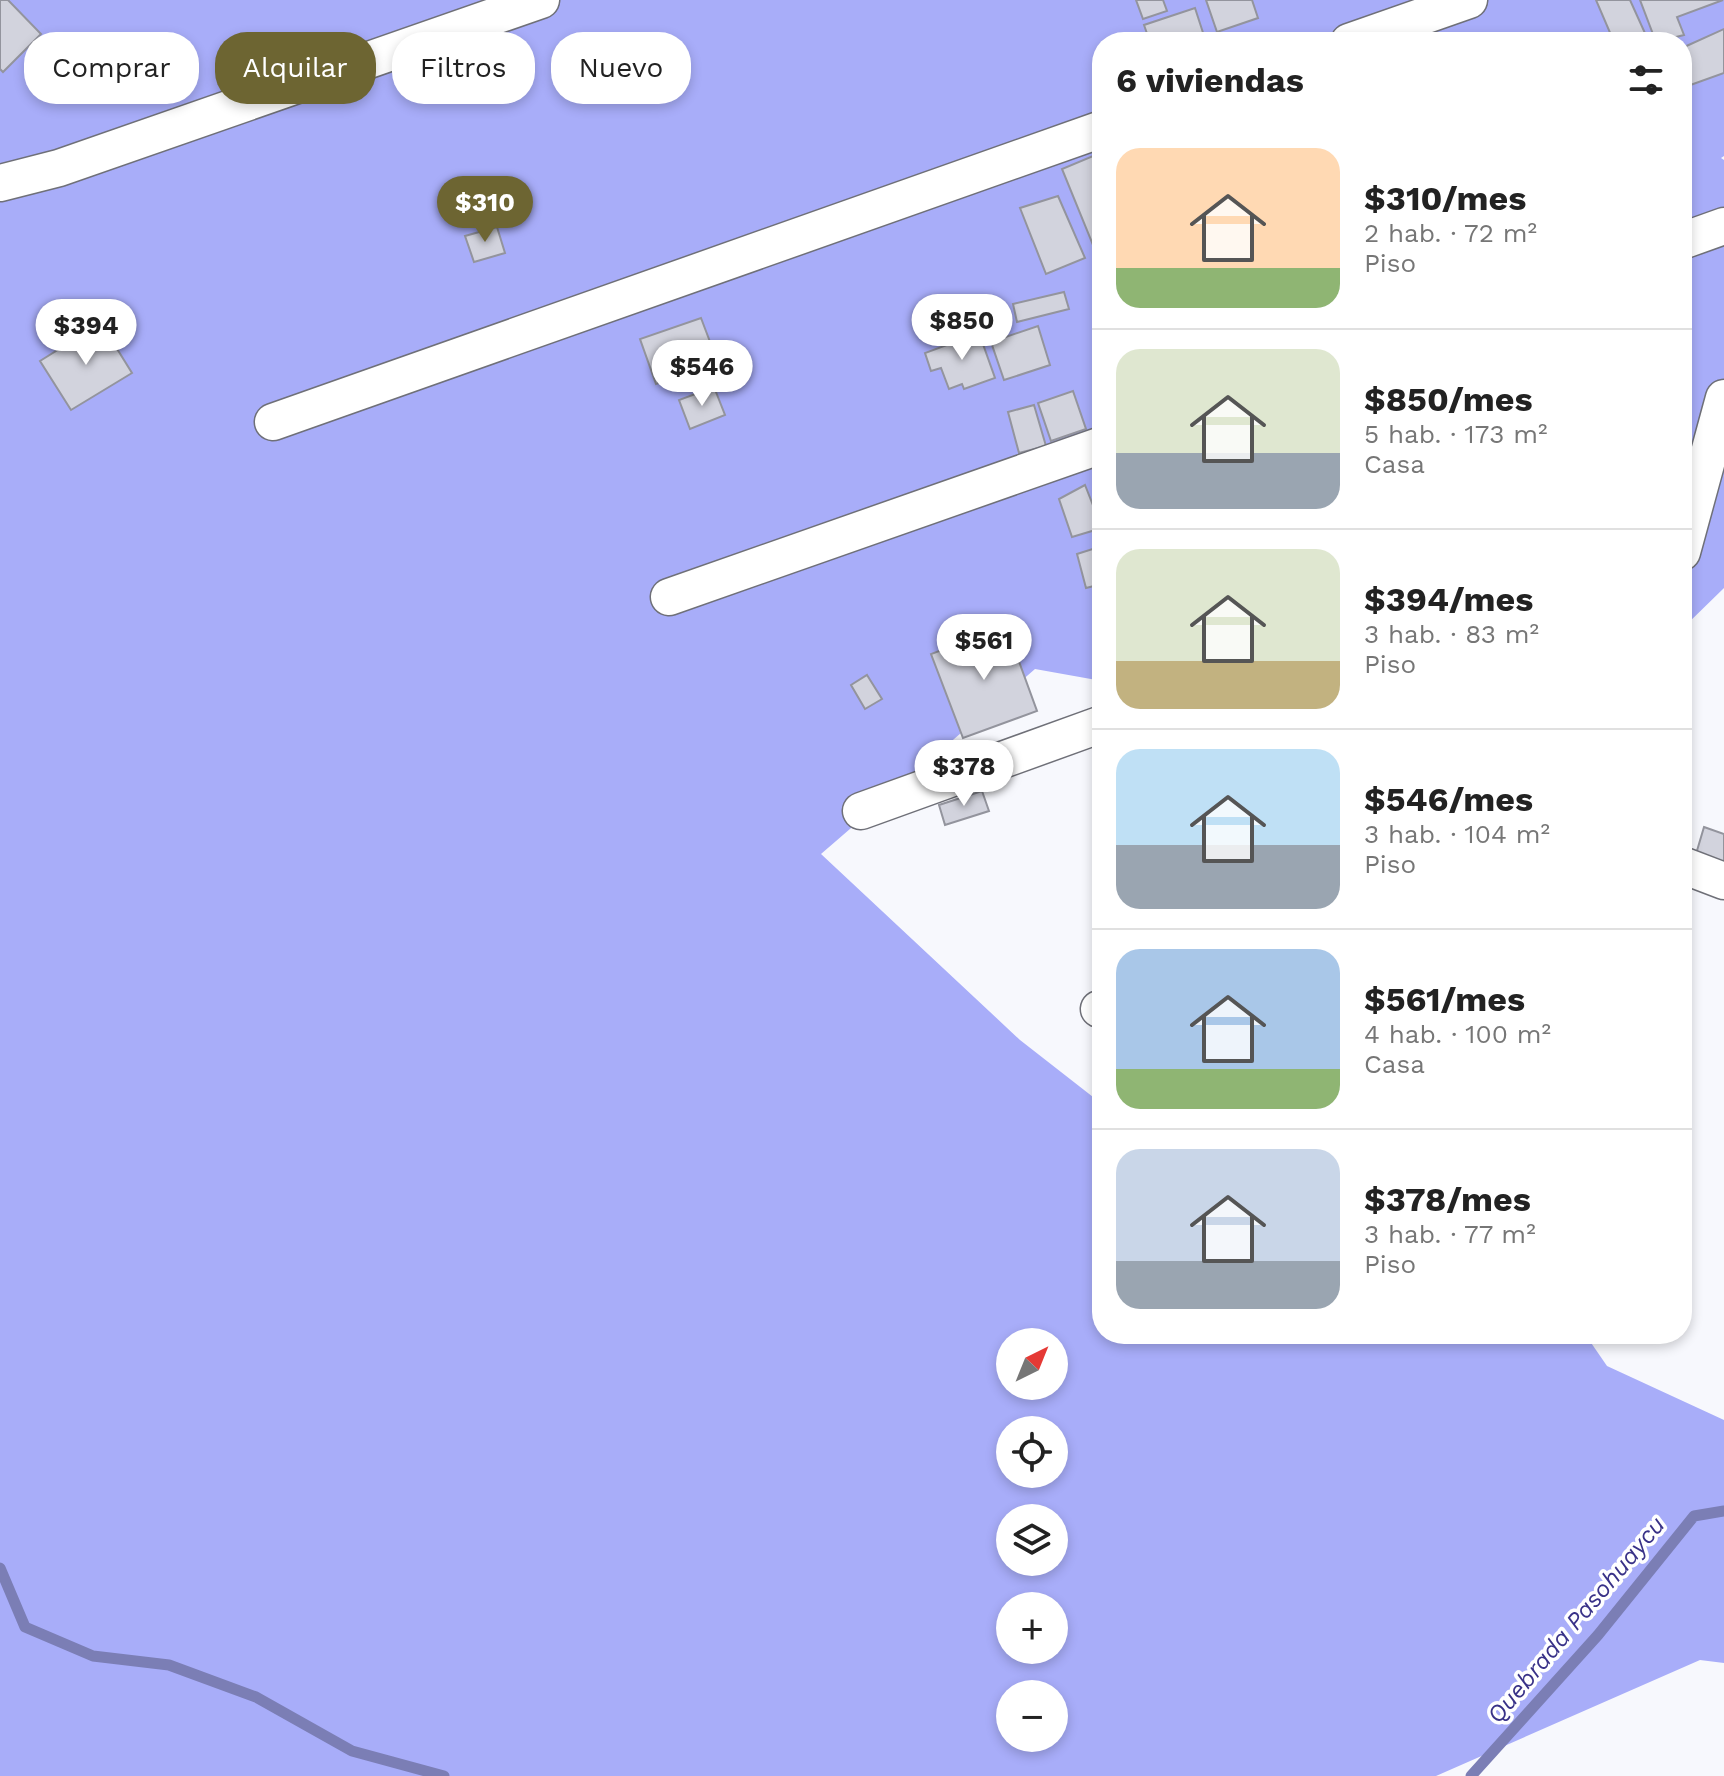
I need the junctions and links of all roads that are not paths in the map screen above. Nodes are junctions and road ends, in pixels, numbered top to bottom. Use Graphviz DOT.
graph roads {
  1 [pos="541,0"];
  2 [pos="1469,0"];
  3 [pos="1378,32"];
  4 [pos="1092,133"];
  5 [pos="0,183"];
  6 [pos="1724,226"];
  7 [pos="1692,237"];
  8 [pos="1724,398"];
  9 [pos="273,422"];
  10 [pos="1092,449"];
  11 [pos="1692,498"];
  12 [pos="669,597"];
  13 [pos="1092,728"];
  14 [pos="861,811"];
  15 [pos="1692,869"];
  16 [pos="1724,881"];
  1 -- 5 [label="street"];
  2 -- 3 [label="street"];
  4 -- 9 [label="street"];
  6 -- 7 [label="street"];
  8 -- 11 [label="street"];
  10 -- 12 [label="street"];
  13 -- 14 [label="street"];
  15 -- 16 [label="street"];
}
